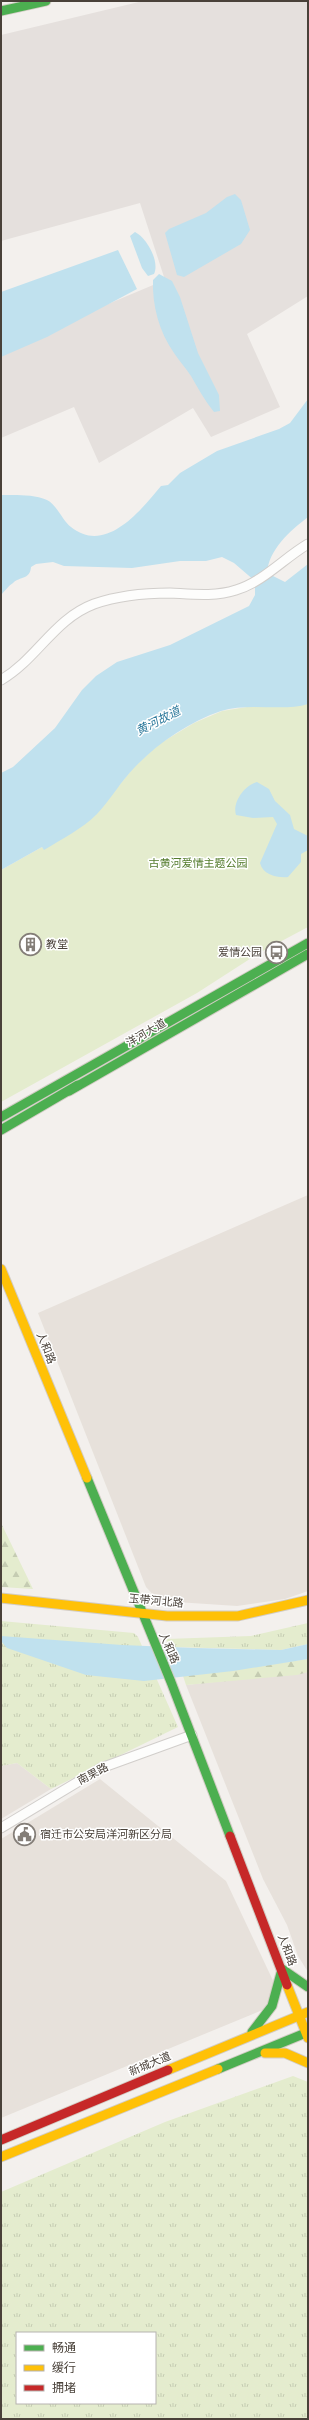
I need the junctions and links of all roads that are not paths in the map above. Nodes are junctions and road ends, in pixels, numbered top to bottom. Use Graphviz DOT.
graph roads {
  1 [pos="46,1"];
  2 [pos="1,11"];
  3 [pos="308,544"];
  4 [pos="1,680"];
  5 [pos="308,943"];
  6 [pos="308,954"];
  7 [pos="78,1085"];
  8 [pos="1,1117"];
  9 [pos="1,1130"];
  10 [pos="1,1139"];
  11 [pos="1,1270"];
  12 [pos="1,1598"];
  13 [pos="308,1600"];
  14 [pos="142,1613"];
  15 [pos="192,1735"];
  16 [pos="1,1828"];
  17 [pos="281,1969"];
  18 [pos="308,1988"];
  19 [pos="304,2013"];
  20 [pos="307,2034"];
  21 [pos="248,2036"];
  22 [pos="228,2044"];
  23 [pos="249,2056"];
  24 [pos="235,2061"];
  25 [pos="308,2063"];
  26 [pos="1,2140"];
  27 [pos="1,2157"];
  1 -- 2 [label="main road"];
  3 -- 4 [label="street"];
  5 -- 8 [label="main road, 洋河大道"];
  6 -- 7 [label="main road, 洋河大道"];
  7 -- 9 [label="main road"];
  7 -- 10 [label="main road, 洋河大道"];
  11 -- 14 [label="main road, 人和路"];
  12 -- 14 [label="main road, 玉带河北路"];
  13 -- 14 [label="main road, 玉带河北路"];
  14 -- 15 [label="main road, 人和路"];
  15 -- 16 [label="street, 南果路"];
  15 -- 17 [label="main road, 人和路"];
  17 -- 18 [label="main road"];
  17 -- 19 [label="main road, 人和路"];
  17 -- 21 [label="main road"];
  19 -- 20 [label="main road, 人和路"];
  19 -- 21 [label="main road, 新城大道"];
  20 -- 23 [label="main road"];
  21 -- 22 [label="main road, 新城大道"];
  22 -- 24 [label="main road"];
  22 -- 26 [label="main road, 新城大道"];
  23 -- 24 [label="main road"];
  23 -- 25 [label="main road"];
  24 -- 27 [label="main road"];
}
